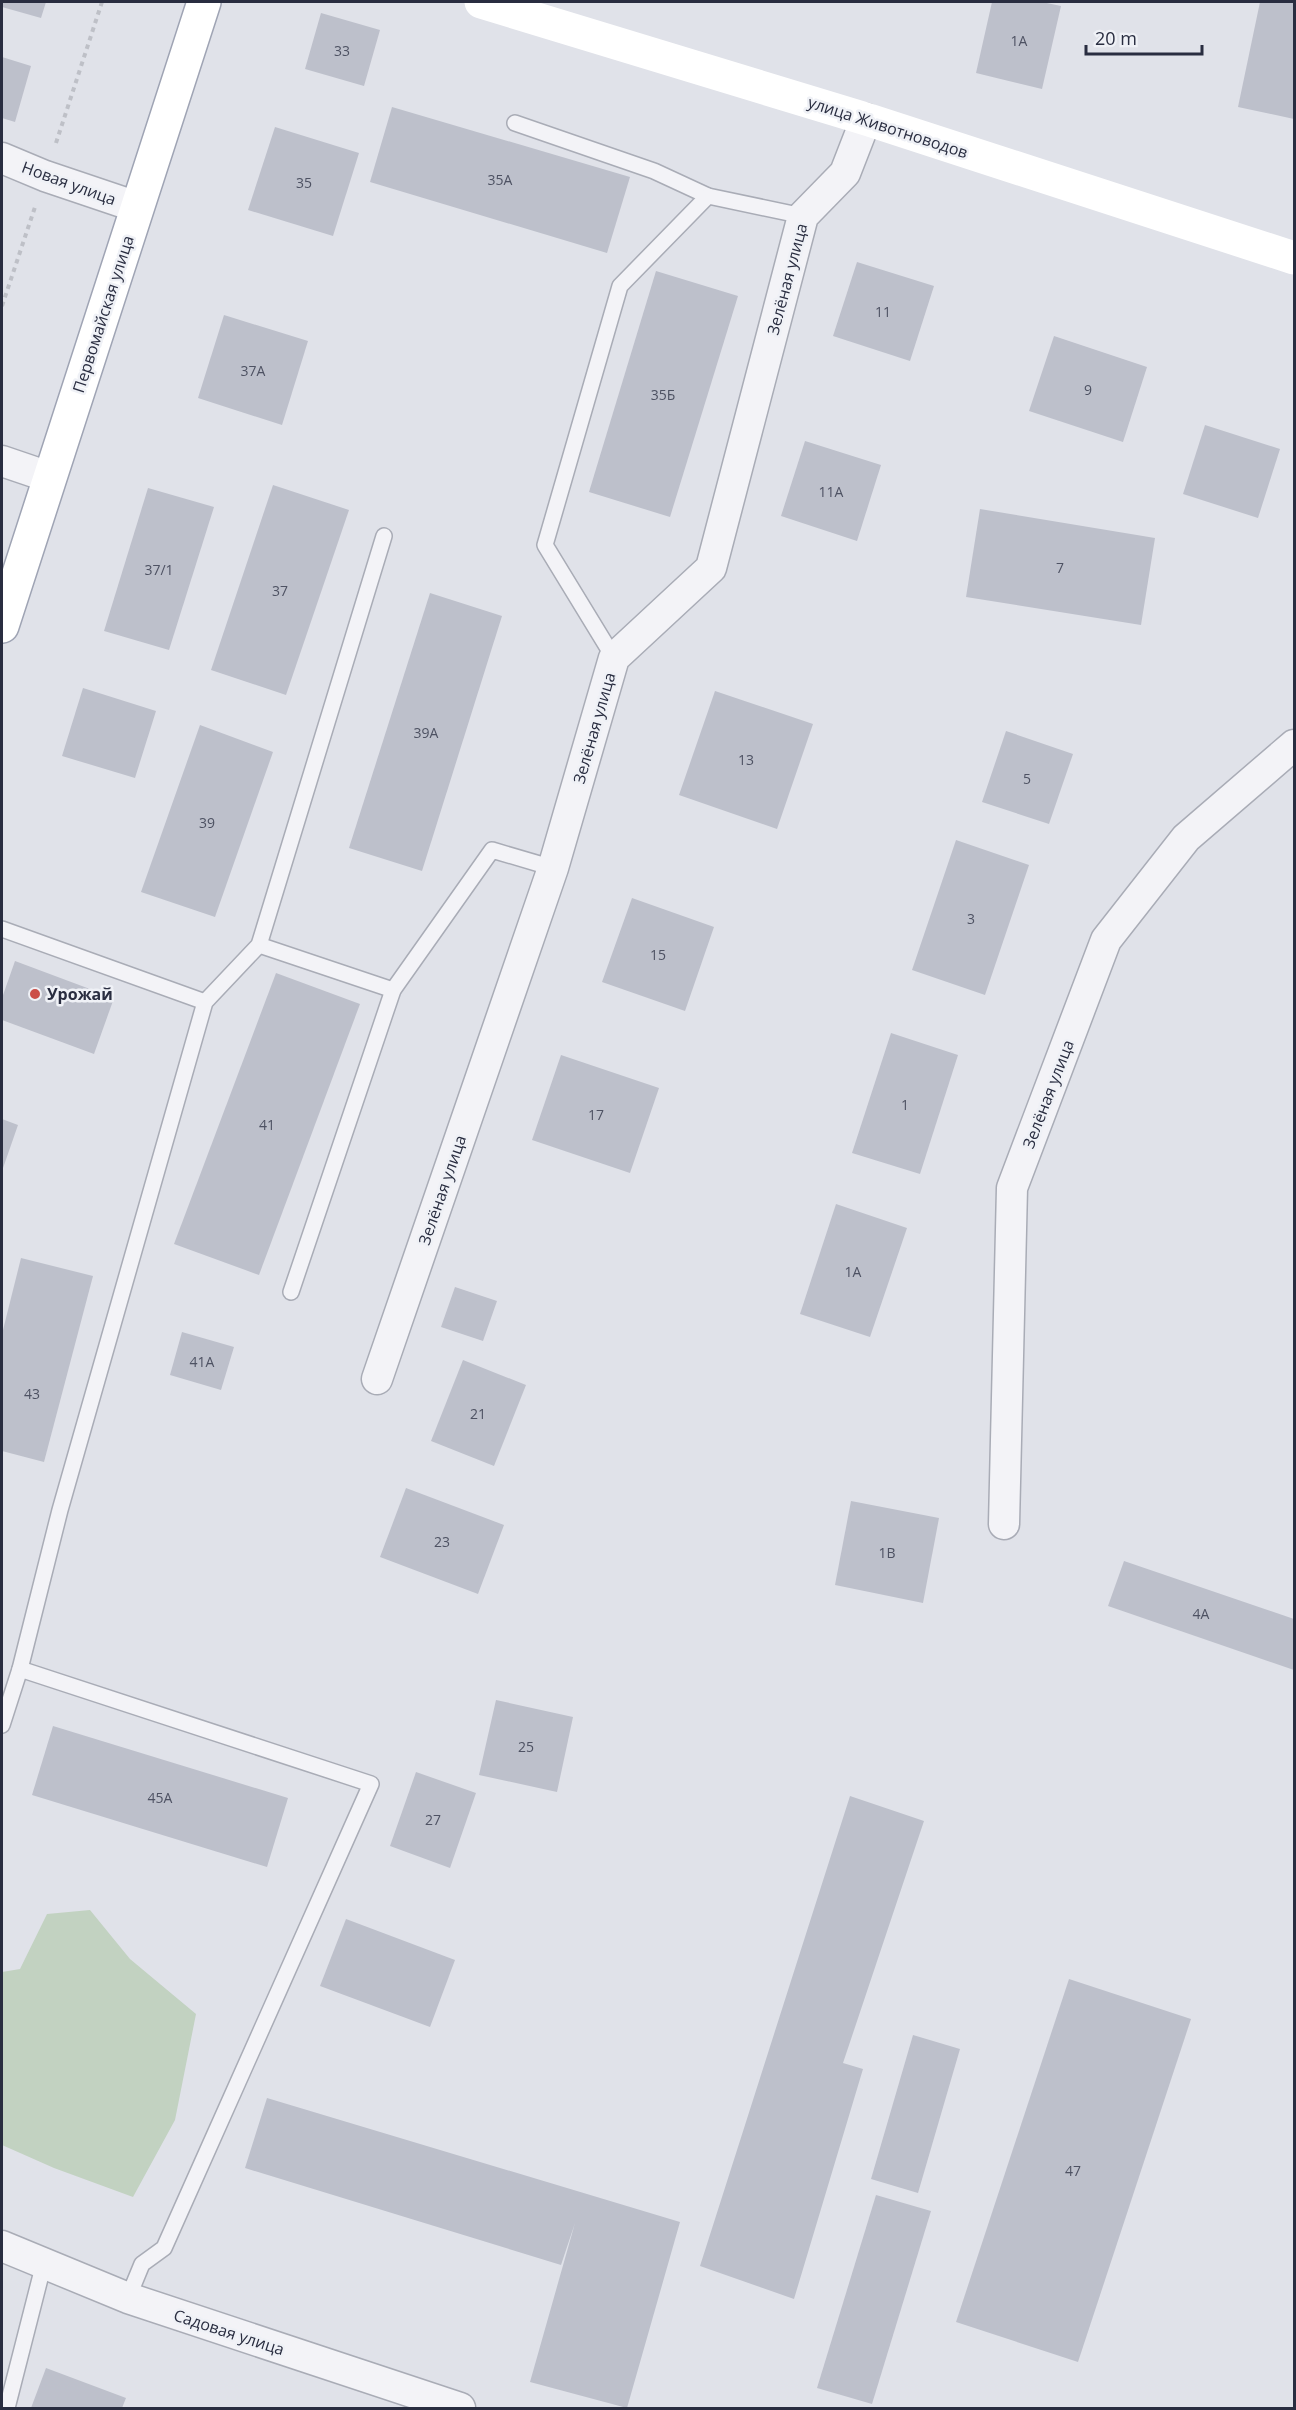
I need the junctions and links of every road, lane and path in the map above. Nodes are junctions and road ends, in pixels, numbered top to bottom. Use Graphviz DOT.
graph roads {
  1 [pos="204,2"];
  2 [pos="481,2"];
  3 [pos="866,120"];
  4 [pos="515,123"];
  5 [pos="2,158"];
  6 [pos="708,196"];
  7 [pos="137,207"];
  8 [pos="803,216"];
  9 [pos="1294,258"];
  10 [pos="2,461"];
  11 [pos="50,477"];
  12 [pos="384,536"];
  13 [pos="2,626"];
  14 [pos="614,658"];
  15 [pos="1294,745"];
  16 [pos="554,868"];
  17 [pos="2,928"];
  18 [pos="259,945"];
  19 [pos="393,990"];
  20 [pos="204,1002"];
  21 [pos="291,1292"];
  22 [pos="377,1379"];
  23 [pos="1004,1524"];
  24 [pos="20,1669"];
  25 [pos="2,1725"];
  26 [pos="2,2246"];
  27 [pos="44,2263"];
  28 [pos="128,2298"];
  29 [pos="6,2409"];
  30 [pos="460,2409"];
  1 -- 7 [label="main road, Первомайская улица"];
  2 -- 3 [label="main road, улица Животноводов"];
  3 -- 8 [label="street, Зелёная улица"];
  3 -- 9 [label="main road, улица Животноводов"];
  4 -- 6 [label="lane"];
  5 -- 7 [label="street, Новая улица"];
  6 -- 8 [label="lane"];
  6 -- 14 [label="lane"];
  7 -- 11 [label="main road, Первомайская улица"];
  8 -- 14 [label="street, Зелёная улица"];
  10 -- 11 [label="street"];
  11 -- 13 [label="main road, Первомайская улица"];
  12 -- 18 [label="lane"];
  14 -- 16 [label="street, Зелёная улица"];
  15 -- 23 [label="street, Зелёная улица"];
  16 -- 19 [label="lane"];
  16 -- 22 [label="street, Зелёная улица"];
  17 -- 20 [label="lane"];
  18 -- 19 [label="lane"];
  18 -- 20 [label="lane"];
  19 -- 21 [label="lane"];
  20 -- 24 [label="lane"];
  24 -- 25 [label="lane"];
  24 -- 28 [label="lane"];
  26 -- 27 [label="street, Садовая улица"];
  27 -- 28 [label="street, Садовая улица"];
  27 -- 29 [label="lane"];
  28 -- 30 [label="street, Садовая улица"];
}
